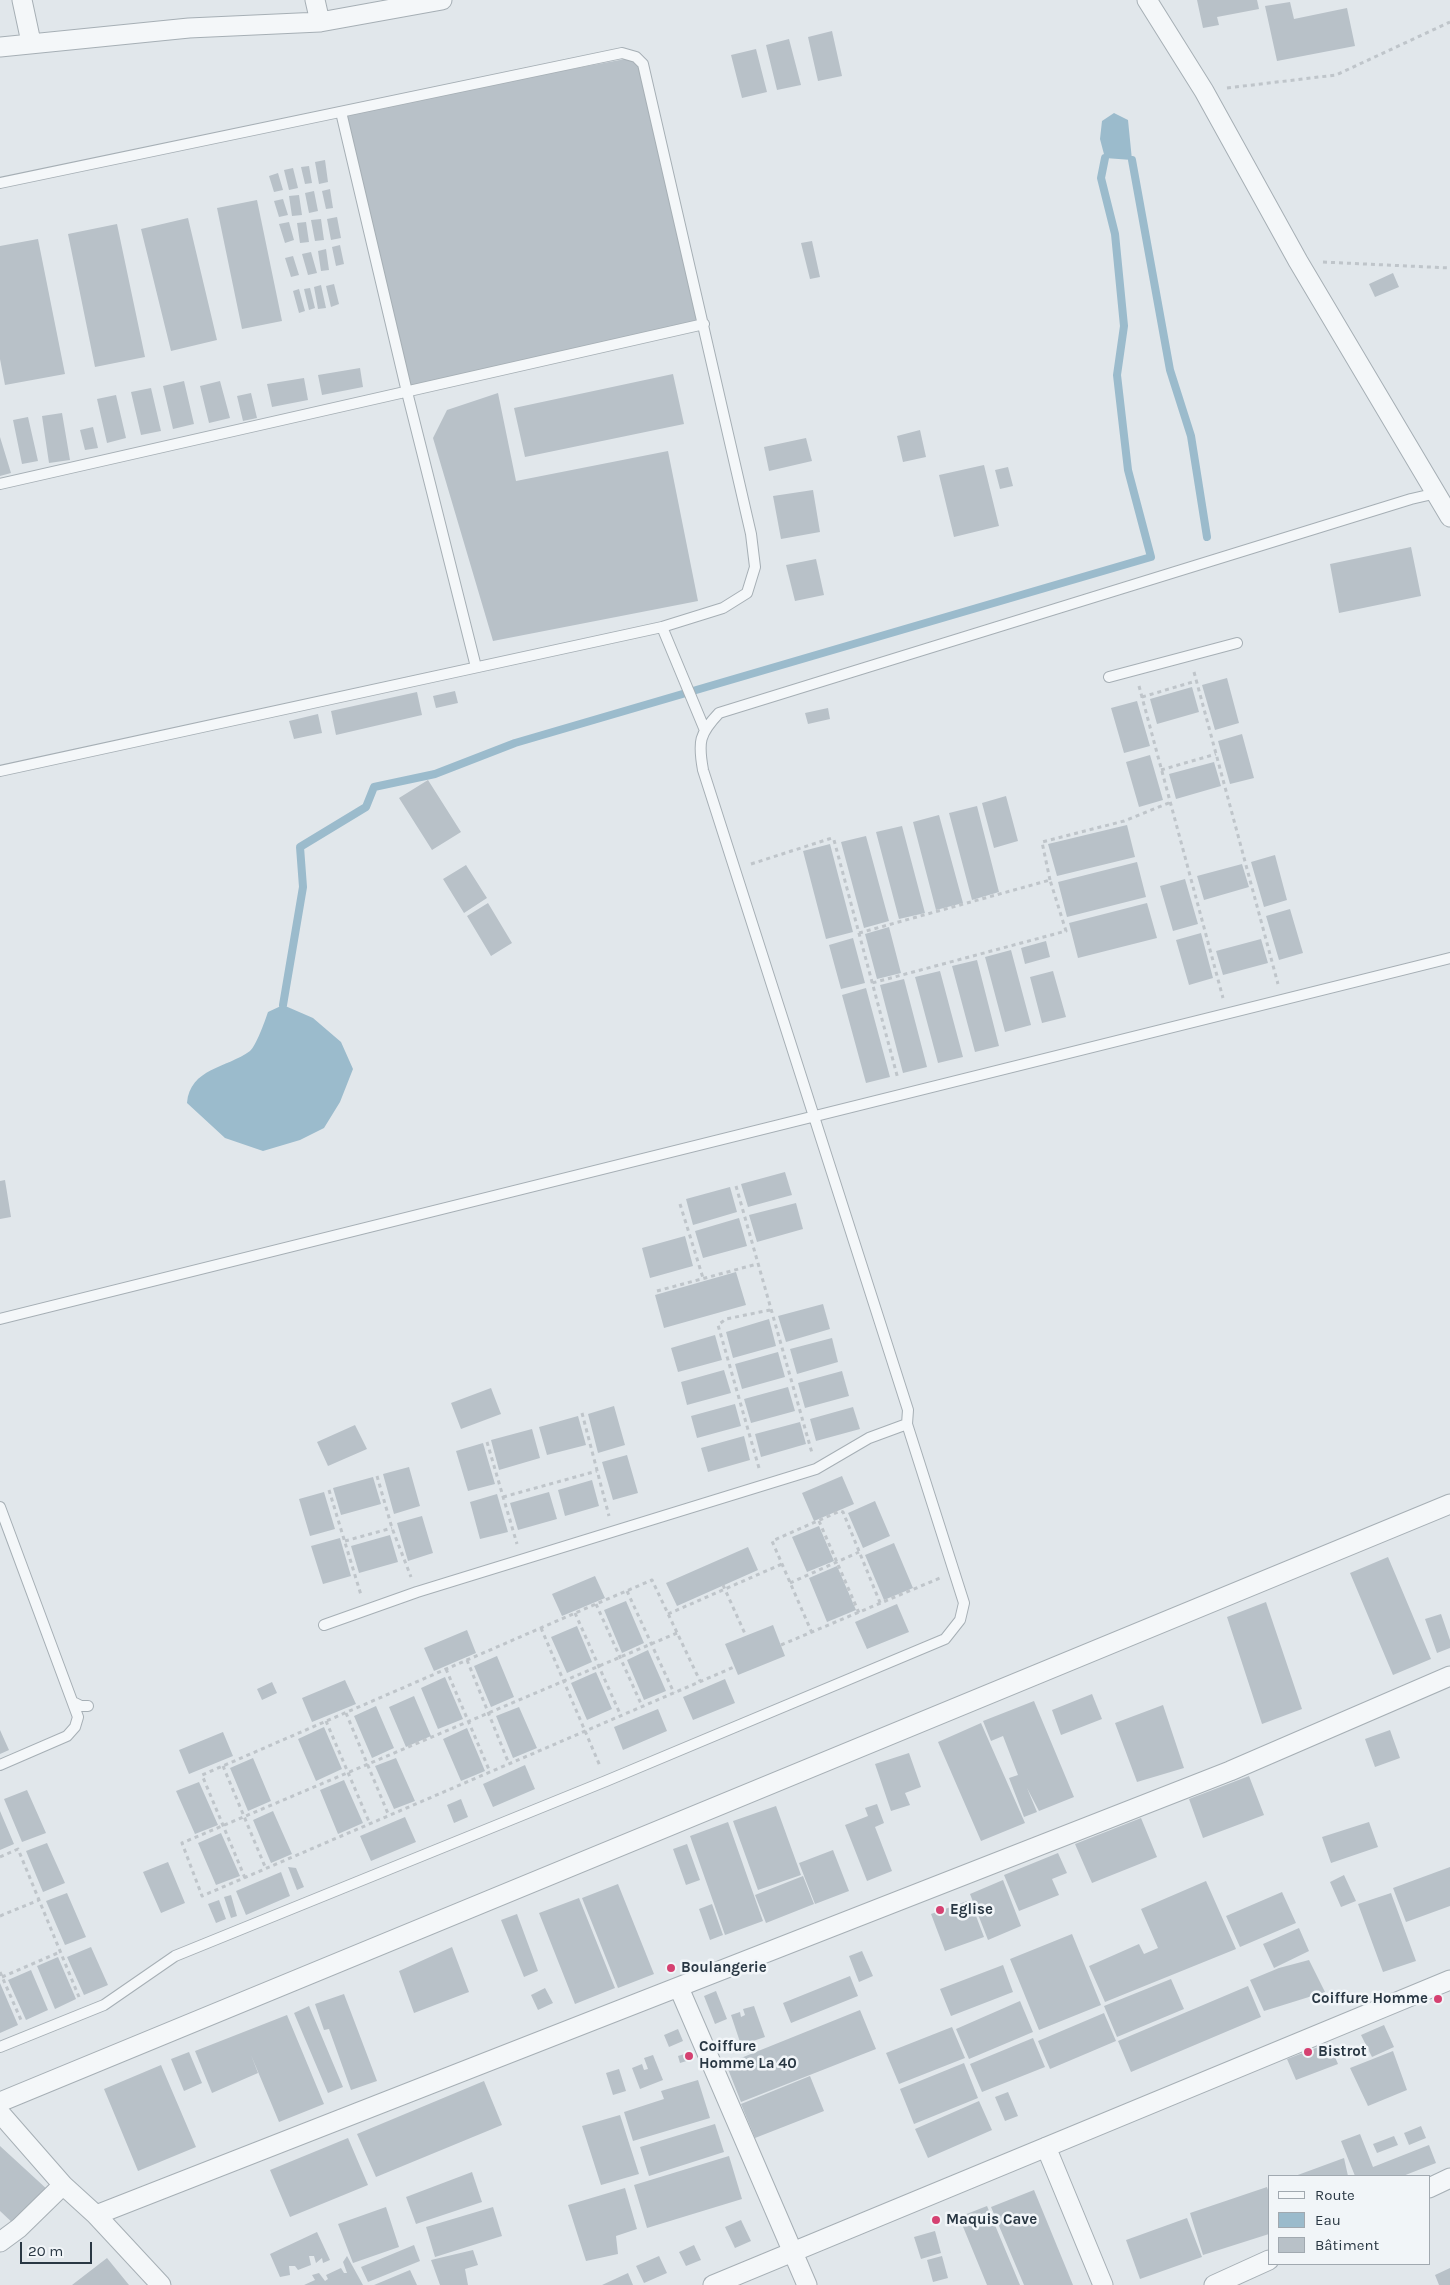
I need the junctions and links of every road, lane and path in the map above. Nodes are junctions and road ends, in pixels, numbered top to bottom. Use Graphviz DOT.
graph roads {
  1 [pos="22,0"];
  2 [pos="315,0"];
  3 [pos="442,0"];
  4 [pos="1147,0"];
  5 [pos="320,22"];
  6 [pos="1450,22"];
  7 [pos="31,42"];
  8 [pos="0,47"];
  9 [pos="1204,91"];
  10 [pos="341,112"];
  11 [pos="0,183"];
  12 [pos="1298,261"];
  13 [pos="1450,268"];
  14 [pos="704,324"];
  15 [pos="407,392"];
  16 [pos="0,484"];
  17 [pos="1437,493"];
  18 [pos="1450,517"];
  19 [pos="662,627"];
  20 [pos="1237,643"];
  21 [pos="1190,656"];
  22 [pos="476,667"];
  23 [pos="1134,671"];
  24 [pos="1109,677"];
  25 [pos="1196,681"];
  26 [pos="1142,697"];
  27 [pos="704,728"];
  28 [pos="1216,754"];
  29 [pos="1162,770"];
  30 [pos="0,771"];
  31 [pos="1170,802"];
  32 [pos="734,869"];
  33 [pos="1050,880"];
  34 [pos="859,933"];
  35 [pos="1450,958"];
  36 [pos="872,983"];
  37 [pos="1282,999"];
  38 [pos="1228,1013"];
  39 [pos="902,1094"];
  40 [pos="814,1116"];
  41 [pos="736,1186"];
  42 [pos="680,1204"];
  43 [pos="757,1264"];
  44 [pos="703,1278"];
  45 [pos="658,1290"];
  46 [pos="770,1310"];
  47 [pos="0,1319"];
  48 [pos="582,1413"];
  49 [pos="907,1424"];
  50 [pos="487,1442"];
  51 [pos="816,1469"];
  52 [pos="597,1471"];
  53 [pos="378,1476"];
  54 [pos="764,1485"];
  55 [pos="328,1490"];
  56 [pos="503,1497"];
  57 [pos="1450,1504"];
  58 [pos="0,1507"];
  59 [pos="819,1521"];
  60 [pos="392,1528"];
  61 [pos="613,1531"];
  62 [pos="344,1542"];
  63 [pos="859,1552"];
  64 [pos="522,1559"];
  65 [pos="837,1562"];
  66 [pos="782,1564"];
  67 [pos="955,1572"];
  68 [pos="790,1583"];
  69 [pos="724,1588"];
  70 [pos="627,1591"];
  71 [pos="416,1592"];
  72 [pos="596,1604"];
  73 [pos="881,1604"];
  74 [pos="366,1610"];
  75 [pos="575,1613"];
  76 [pos="859,1613"];
  77 [pos="668,1614"];
  78 [pos="324,1625"];
  79 [pos="541,1628"];
  80 [pos="812,1632"];
  81 [pos="677,1633"];
  82 [pos="746,1636"];
  83 [pos="651,1644"];
  84 [pos="781,1645"];
  85 [pos="620,1657"];
  86 [pos="467,1660"];
  87 [pos="598,1666"];
  88 [pos="734,1667"];
  89 [pos="446,1669"];
  90 [pos="1450,1676"];
  91 [pos="563,1681"];
  92 [pos="700,1681"];
  93 [pos="674,1693"];
  94 [pos="74,1702"];
  95 [pos="88,1706"];
  96 [pos="642,1706"];
  97 [pos="489,1712"];
  98 [pos="346,1713"];
  99 [pos="621,1716"];
  100 [pos="468,1721"];
  101 [pos="326,1722"];
  102 [pos="585,1731"];
  103 [pos="368,1764"];
  104 [pos="509,1764"];
  105 [pos="0,1765"];
  106 [pos="223,1766"];
  107 [pos="490,1772"];
  108 [pos="348,1773"];
  109 [pos="606,1781"];
  110 [pos="389,1816"];
  111 [pos="244,1817"];
  112 [pos="370,1824"];
  113 [pos="224,1826"];
  114 [pos="0,1857"];
  115 [pos="266,1869"];
  116 [pos="245,1878"];
  117 [pos="40,1900"];
  118 [pos="0,1916"];
  119 [pos="60,1952"];
  120 [pos="0,1972"];
  121 [pos="2,1976"];
  122 [pos="1450,1980"];
  123 [pos="679,1988"];
  124 [pos="86,2013"];
  125 [pos="28,2037"];
  126 [pos="0,2047"];
  127 [pos="0,2102"];
  128 [pos="0,2113"];
  129 [pos="1046,2148"];
  130 [pos="1450,2178"];
  131 [pos="63,2185"];
  132 [pos="1430,2188"];
  133 [pos="96,2215"];
  134 [pos="0,2242"];
  135 [pos="793,2252"];
  136 [pos="1268,2260"];
  137 [pos="161,2285"];
  138 [pos="713,2285"];
  139 [pos="808,2285"];
  140 [pos="1102,2285"];
  141 [pos="1214,2285"];
  1 -- 7 [label="street"];
  2 -- 5 [label="street"];
  3 -- 5 [label="street"];
  4 -- 9 [label="street"];
  5 -- 7 [label="street"];
  6 -- 9 [label="path"];
  7 -- 8 [label="street"];
  9 -- 12 [label="street"];
  10 -- 11 [label="lane"];
  10 -- 14 [label="lane"];
  10 -- 15 [label="lane"];
  12 -- 13 [label="path"];
  12 -- 17 [label="street"];
  14 -- 15 [label="lane"];
  14 -- 19 [label="lane"];
  15 -- 16 [label="lane"];
  15 -- 22 [label="lane"];
  17 -- 18 [label="street"];
  17 -- 27 [label="lane"];
  19 -- 22 [label="lane"];
  19 -- 27 [label="lane"];
  20 -- 21 [label="lane"];
  21 -- 23 [label="lane"];
  21 -- 25 [label="path"];
  22 -- 30 [label="lane"];
  23 -- 24 [label="lane"];
  23 -- 26 [label="path"];
  25 -- 26 [label="path"];
  25 -- 28 [label="path"];
  26 -- 29 [label="path"];
  27 -- 32 [label="lane"];
  28 -- 29 [label="path"];
  28 -- 37 [label="path"];
  29 -- 31 [label="path"];
  31 -- 33 [label="path"];
  31 -- 38 [label="path"];
  32 -- 34 [label="path"];
  32 -- 40 [label="lane"];
  33 -- 34 [label="path"];
  33 -- 36 [label="path"];
  34 -- 36 [label="path"];
  35 -- 37 [label="lane"];
  36 -- 39 [label="path"];
  37 -- 38 [label="lane"];
  38 -- 39 [label="lane"];
  39 -- 40 [label="lane"];
  40 -- 47 [label="lane"];
  40 -- 49 [label="lane"];
  41 -- 43 [label="path"];
  42 -- 44 [label="path"];
  43 -- 44 [label="path"];
  43 -- 46 [label="path"];
  44 -- 45 [label="path"];
  46 -- 51 [label="path"];
  46 -- 54 [label="path"];
  48 -- 52 [label="path"];
  49 -- 51 [label="lane"];
  49 -- 67 [label="lane"];
  50 -- 56 [label="path"];
  51 -- 54 [label="lane"];
  52 -- 56 [label="path"];
  52 -- 61 [label="path"];
  53 -- 60 [label="path"];
  54 -- 61 [label="lane"];
  55 -- 62 [label="path"];
  56 -- 64 [label="path"];
  57 -- 127 [label="street"];
  58 -- 94 [label="lane"];
  59 -- 63 [label="path"];
  59 -- 65 [label="path"];
  59 -- 66 [label="path"];
  60 -- 62 [label="path"];
  60 -- 71 [label="path"];
  61 -- 64 [label="lane"];
  62 -- 74 [label="path"];
  63 -- 65 [label="path"];
  63 -- 73 [label="path"];
  64 -- 71 [label="lane"];
  65 -- 68 [label="path"];
  65 -- 76 [label="path"];
  66 -- 68 [label="path"];
  66 -- 69 [label="path"];
  67 -- 73 [label="path"];
  67 -- 109 [label="lane"];
  68 -- 80 [label="path"];
  69 -- 77 [label="path"];
  69 -- 82 [label="path"];
  70 -- 72 [label="path"];
  70 -- 77 [label="path"];
  70 -- 83 [label="path"];
  71 -- 74 [label="lane"];
  72 -- 75 [label="path"];
  72 -- 85 [label="path"];
  73 -- 76 [label="path"];
  74 -- 78 [label="lane"];
  75 -- 79 [label="path"];
  75 -- 87 [label="path"];
  76 -- 80 [label="path"];
  77 -- 81 [label="path"];
  79 -- 86 [label="path"];
  79 -- 91 [label="path"];
  80 -- 84 [label="path"];
  81 -- 83 [label="path"];
  81 -- 92 [label="path"];
  83 -- 85 [label="path"];
  83 -- 93 [label="path"];
  85 -- 87 [label="path"];
  85 -- 96 [label="path"];
  86 -- 89 [label="path"];
  86 -- 97 [label="path"];
  87 -- 91 [label="path"];
  87 -- 99 [label="path"];
  88 -- 92 [label="path"];
  89 -- 98 [label="path"];
  89 -- 100 [label="path"];
  90 -- 123 [label="street"];
  91 -- 97 [label="path"];
  91 -- 102 [label="path"];
  92 -- 93 [label="path"];
  93 -- 96 [label="path"];
  94 -- 95 [label="lane"];
  94 -- 105 [label="lane"];
  96 -- 99 [label="path"];
  97 -- 100 [label="path"];
  97 -- 104 [label="path"];
  98 -- 101 [label="path"];
  98 -- 103 [label="path"];
  99 -- 102 [label="path"];
  100 -- 103 [label="path"];
  100 -- 107 [label="path"];
  101 -- 106 [label="path"];
  101 -- 108 [label="path"];
  102 -- 104 [label="path"];
  102 -- 109 [label="path"];
  103 -- 108 [label="path"];
  103 -- 110 [label="path"];
  104 -- 107 [label="path"];
  106 -- 111 [label="path"];
  106 -- 113 [label="path"];
  107 -- 110 [label="path"];
  108 -- 111 [label="path"];
  108 -- 112 [label="path"];
  109 -- 124 [label="lane"];
  110 -- 112 [label="path"];
  111 -- 113 [label="path"];
  111 -- 115 [label="path"];
  112 -- 115 [label="path"];
  113 -- 116 [label="path"];
  113 -- 116 [label="path"];
  114 -- 117 [label="path"];
  115 -- 116 [label="path"];
  117 -- 118 [label="path"];
  117 -- 119 [label="path"];
  119 -- 121 [label="path"];
  119 -- 124 [label="path"];
  120 -- 121 [label="path"];
  121 -- 125 [label="path"];
  122 -- 129 [label="street"];
  123 -- 133 [label="street"];
  123 -- 135 [label="street"];
  124 -- 125 [label="lane"];
  125 -- 126 [label="lane"];
  128 -- 131 [label="street"];
  129 -- 135 [label="street"];
  129 -- 140 [label="street"];
  130 -- 132 [label="street"];
  131 -- 133 [label="street"];
  131 -- 134 [label="street"];
  133 -- 137 [label="street"];
  135 -- 138 [label="street"];
  135 -- 139 [label="street"];
  136 -- 141 [label="street"];
}
